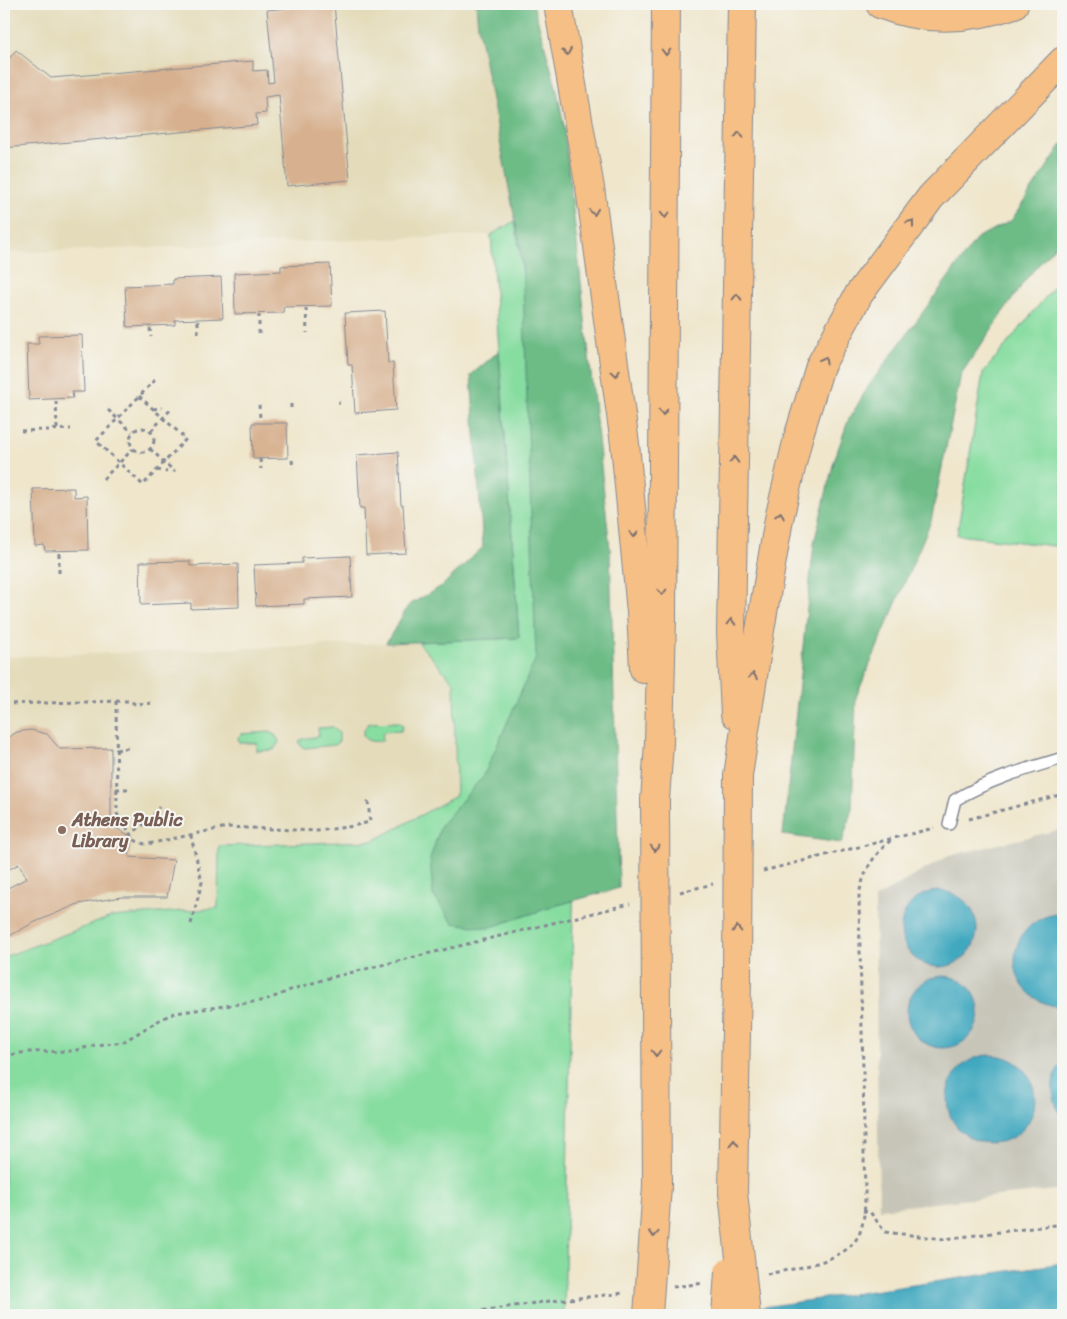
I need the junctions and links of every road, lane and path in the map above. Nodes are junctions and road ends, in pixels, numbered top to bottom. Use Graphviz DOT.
graph roads {
  1 [pos="558,4"];
  2 [pos="666,4"];
  3 [pos="742,4"];
  4 [pos="880,4"];
  5 [pos="1014,4"];
  6 [pos="1063,61"];
  7 [pos="306,308"];
  8 [pos="259,315"];
  9 [pos="198,321"];
  10 [pos="150,328"];
  11 [pos="307,333"];
  12 [pos="259,334"];
  13 [pos="198,336"];
  14 [pos="151,338"];
  15 [pos="156,379"];
  16 [pos="139,396"];
  17 [pos="56,400"];
  18 [pos="291,404"];
  19 [pos="259,405"];
  20 [pos="162,408"];
  21 [pos="172,408"];
  22 [pos="153,409"];
  23 [pos="108,410"];
  24 [pos="291,412"];
  25 [pos="163,418"];
  26 [pos="260,418"];
  27 [pos="118,419"];
  28 [pos="71,428"];
  29 [pos="57,429"];
  30 [pos="21,431"];
  31 [pos="150,431"];
  32 [pos="132,432"];
  33 [pos="133,449"];
  34 [pos="150,449"];
  35 [pos="260,459"];
  36 [pos="292,460"];
  37 [pos="164,462"];
  38 [pos="120,463"];
  39 [pos="293,468"];
  40 [pos="261,469"];
  41 [pos="157,470"];
  42 [pos="166,472"];
  43 [pos="175,472"];
  44 [pos="103,479"];
  45 [pos="59,553"];
  46 [pos="59,574"];
  47 [pos="116,701"];
  48 [pos="155,703"];
  49 [pos="4,704"];
  50 [pos="128,748"];
  51 [pos="116,750"];
  52 [pos="1063,758"];
  53 [pos="738,776"];
  54 [pos="116,789"];
  55 [pos="130,789"];
  56 [pos="1063,794"];
  57 [pos="655,796"];
  58 [pos="368,800"];
  59 [pos="159,807"];
  60 [pos="949,824"];
  61 [pos="129,835"];
  62 [pos="191,836"];
  63 [pos="756,873"];
  64 [pos="717,882"];
  65 [pos="678,892"];
  66 [pos="639,902"];
  67 [pos="190,924"];
  68 [pos="4,1056"];
  69 [pos="733,1192"];
  70 [pos="864,1211"];
  71 [pos="1063,1224"];
  72 [pos="648,1315"];
  73 [pos="726,1315"];
  74 [pos="746,1315"];
  1 -- 57 [label="highway, one-way"];
  2 -- 57 [label="highway, one-way"];
  53 -- 3 [label="highway, one-way"];
  4 -- 5 [label="highway"];
  53 -- 6 [label="highway, one-way"];
  7 -- 11 [label="path"];
  8 -- 12 [label="path"];
  9 -- 13 [label="path"];
  10 -- 14 [label="path"];
  15 -- 16 [label="path"];
  16 -- 22 [label="path"];
  16 -- 27 [label="path"];
  17 -- 29 [label="path"];
  18 -- 24 [label="path"];
  19 -- 26 [label="path"];
  20 -- 22 [label="path"];
  21 -- 25 [label="path"];
  22 -- 25 [label="path"];
  23 -- 27 [label="path"];
  25 -- 31 [label="path"];
  25 -- 37 [label="path"];
  27 -- 32 [label="path"];
  27 -- 38 [label="path"];
  28 -- 29 [label="path"];
  29 -- 30 [label="path"];
  31 -- 32 [label="path"];
  31 -- 34 [label="path"];
  32 -- 33 [label="path"];
  33 -- 34 [label="path"];
  33 -- 38 [label="path"];
  34 -- 37 [label="path"];
  35 -- 40 [label="path"];
  36 -- 39 [label="path"];
  37 -- 41 [label="path"];
  37 -- 43 [label="path"];
  38 -- 41 [label="path"];
  38 -- 44 [label="path"];
  41 -- 42 [label="path"];
  45 -- 46 [label="path"];
  47 -- 48 [label="path"];
  47 -- 49 [label="path"];
  47 -- 51 [label="path"];
  50 -- 51 [label="path"];
  51 -- 54 [label="path"];
  52 -- 60 [label="lane"];
  69 -- 53 [label="highway, one-way, bridge"];
  54 -- 55 [label="path"];
  54 -- 61 [label="path"];
  56 -- 60 [label="path"];
  57 -- 72 [label="highway, one-way, bridge"];
  58 -- 62 [label="path"];
  59 -- 61 [label="path"];
  60 -- 63 [label="path"];
  61 -- 62 [label="path"];
  62 -- 67 [label="path"];
  64 -- 65 [label="path"];
  66 -- 68 [label="path"];
  69 -- 73 [label="highway, bridge"];
  69 -- 74 [label="highway, bridge"];
  70 -- 71 [label="path"];
}
